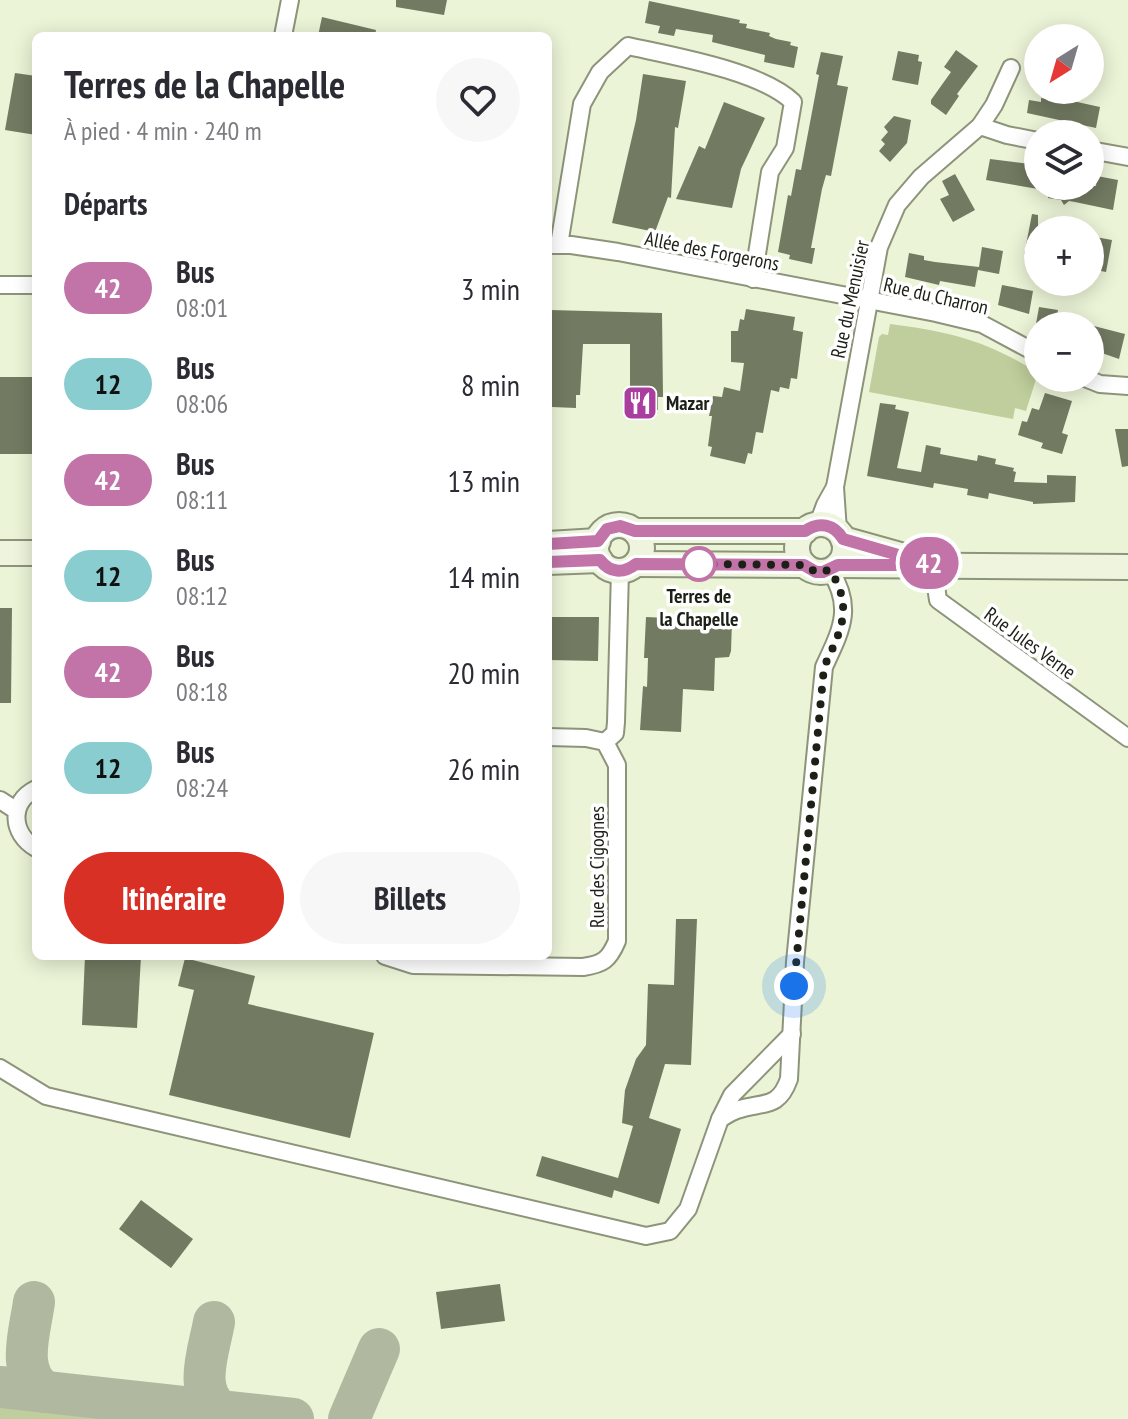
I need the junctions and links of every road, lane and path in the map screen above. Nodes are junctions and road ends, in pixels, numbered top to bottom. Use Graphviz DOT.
graph roads {
  1 [pos="290,0"];
  2 [pos="284,32"];
  3 [pos="1011,68"];
  4 [pos="980,126"];
  5 [pos="1024,138"];
  6 [pos="1104,153"];
  7 [pos="1128,157"];
  8 [pos="553,245"];
  9 [pos="753,279"];
  10 [pos="0,285"];
  11 [pos="32,285"];
  12 [pos="868,301"];
  13 [pos="1024,346"];
  14 [pos="1104,384"];
  15 [pos="1128,386"];
  16 [pos="635,531"];
  17 [pos="826,531"];
  18 [pos="552,545"];
  19 [pos="0,553"];
  20 [pos="32,553"];
  21 [pos="613,559"];
  22 [pos="552,562"];
  23 [pos="804,565"];
  24 [pos="933,565"];
  25 [pos="1128,567"];
  26 [pos="834,568"];
  27 [pos="552,737"];
  28 [pos="1128,738"];
  29 [pos="605,742"];
  30 [pos="32,792"];
  31 [pos="0,800"];
  32 [pos="17,811"];
  33 [pos="32,846"];
  34 [pos="397,960"];
  35 [pos="792,1034"];
  36 [pos="0,1068"];
  37 [pos="720,1119"];
  1 -- 2 [label="street"];
  3 -- 4 [label="street, Rue du Menuisier"];
  4 -- 5 [label="street"];
  4 -- 12 [label="street, Rue du Menuisier"];
  6 -- 7 [label="street"];
  8 -- 9 [label="street, Allée des Forgerons"];
  8 -- 9 [label="street"];
  9 -- 12 [label="street, Allée des Forgerons"];
  10 -- 11 [label="street"];
  12 -- 13 [label="street, Rue du Charron"];
  12 -- 17 [label="street, Rue du Menuisier"];
  14 -- 15 [label="street"];
  16 -- 17 [label="main road"];
  16 -- 21 [label="main road"];
  16 -- 21 [label="main road"];
  17 -- 23 [label="main road"];
  17 -- 24 [label="main road"];
  17 -- 26 [label="main road"];
  18 -- 21 [label="main road"];
  19 -- 20 [label="main road"];
  21 -- 22 [label="main road"];
  21 -- 23 [label="main road"];
  21 -- 29 [label="street"];
  23 -- 26 [label="main road"];
  24 -- 25 [label="main road"];
  24 -- 26 [label="main road"];
  24 -- 28 [label="street, Rue Jules Verne"];
  26 -- 35 [label="street"];
  27 -- 29 [label="street"];
  29 -- 34 [label="street, Rue des Cigognes"];
  30 -- 32 [label="street"];
  31 -- 32 [label="street"];
  32 -- 33 [label="street"];
  35 -- 37 [label="street"];
  35 -- 37 [label="street"];
  36 -- 37 [label="street"];
}
